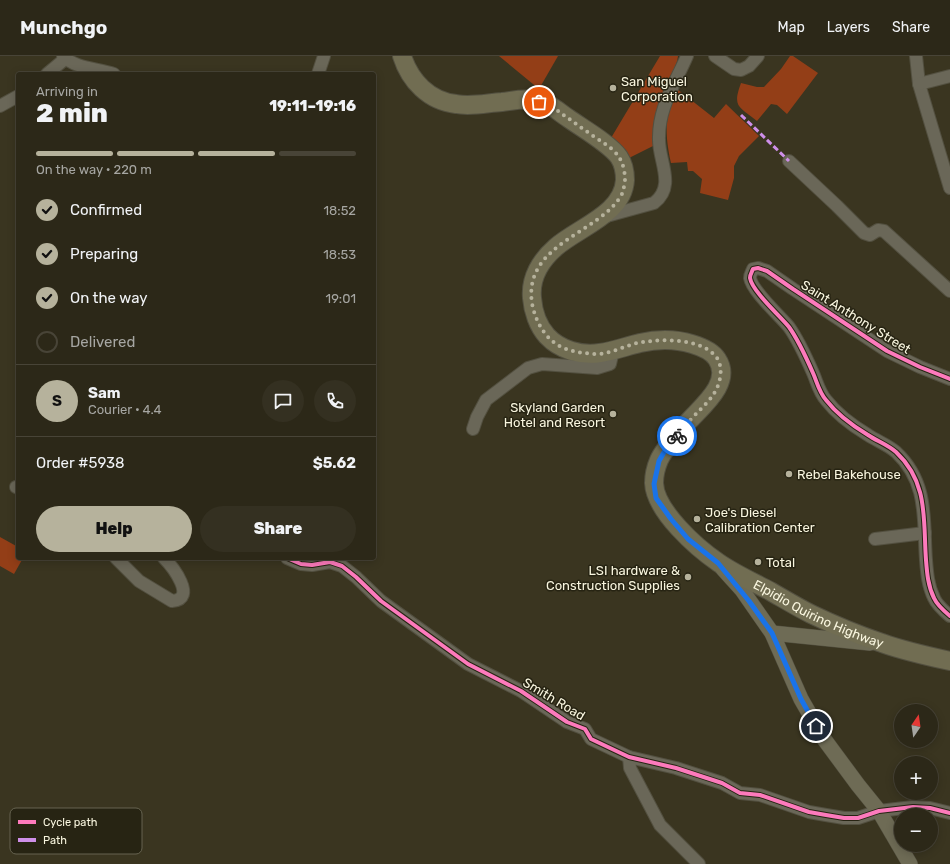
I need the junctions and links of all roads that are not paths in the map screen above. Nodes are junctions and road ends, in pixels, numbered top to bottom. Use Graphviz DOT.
graph roads {
  1 [pos="324,56"];
  2 [pos="402,56"];
  3 [pos="687,56"];
  4 [pos="716,56"];
  5 [pos="758,56"];
  6 [pos="916,56"];
  7 [pos="64,57"];
  8 [pos="50,72"];
  9 [pos="106,72"];
  10 [pos="319,72"];
  11 [pos="950,76"];
  12 [pos="919,84"];
  13 [pos="16,97"];
  14 [pos="0,106"];
  15 [pos="789,161"];
  16 [pos="950,188"];
  17 [pos="598,219"];
  18 [pos="950,291"];
  19 [pos="613,351"];
  20 [pos="950,379"];
  21 [pos="473,429"];
  22 [pos="925,533"];
  23 [pos="875,539"];
  24 [pos="118,560"];
  25 [pos="166,560"];
  26 [pos="292,560"];
  27 [pos="319,561"];
  28 [pos="718,563"];
  29 [pos="950,616"];
  30 [pos="772,633"];
  31 [pos="885,645"];
  32 [pos="950,661"];
  33 [pos="629,757"];
  34 [pos="879,811"];
  35 [pos="950,813"];
  36 [pos="699,864"];
  37 [pos="910,864"];
  1 -- 10 [label="street"];
  2 -- 17 [label="highway, Elpidio Quirino Highway"];
  3 -- 17 [label="street"];
  4 -- 5 [label="street"];
  6 -- 12 [label="street"];
  7 -- 8 [label="street"];
  7 -- 9 [label="street"];
  11 -- 12 [label="street"];
  12 -- 16 [label="street"];
  13 -- 14 [label="street"];
  15 -- 18 [label="street"];
  17 -- 19 [label="highway, Elpidio Quirino Highway"];
  19 -- 21 [label="street"];
  19 -- 28 [label="highway, Elpidio Quirino Highway"];
  20 -- 22 [label="street, Saint Anthony Street"];
  22 -- 23 [label="street"];
  22 -- 29 [label="street"];
  24 -- 25 [label="street"];
  26 -- 27 [label="street, Smith Road"];
  27 -- 33 [label="street, Smith Road"];
  28 -- 30 [label="main road"];
  28 -- 31 [label="highway, Elpidio Quirino Highway"];
  30 -- 31 [label="main road"];
  30 -- 34 [label="main road"];
  31 -- 32 [label="highway, Elpidio Quirino Highway"];
  33 -- 34 [label="street, Smith Road"];
  33 -- 36 [label="street"];
  34 -- 35 [label="street, Smith Road"];
  34 -- 37 [label="main road"];
}
